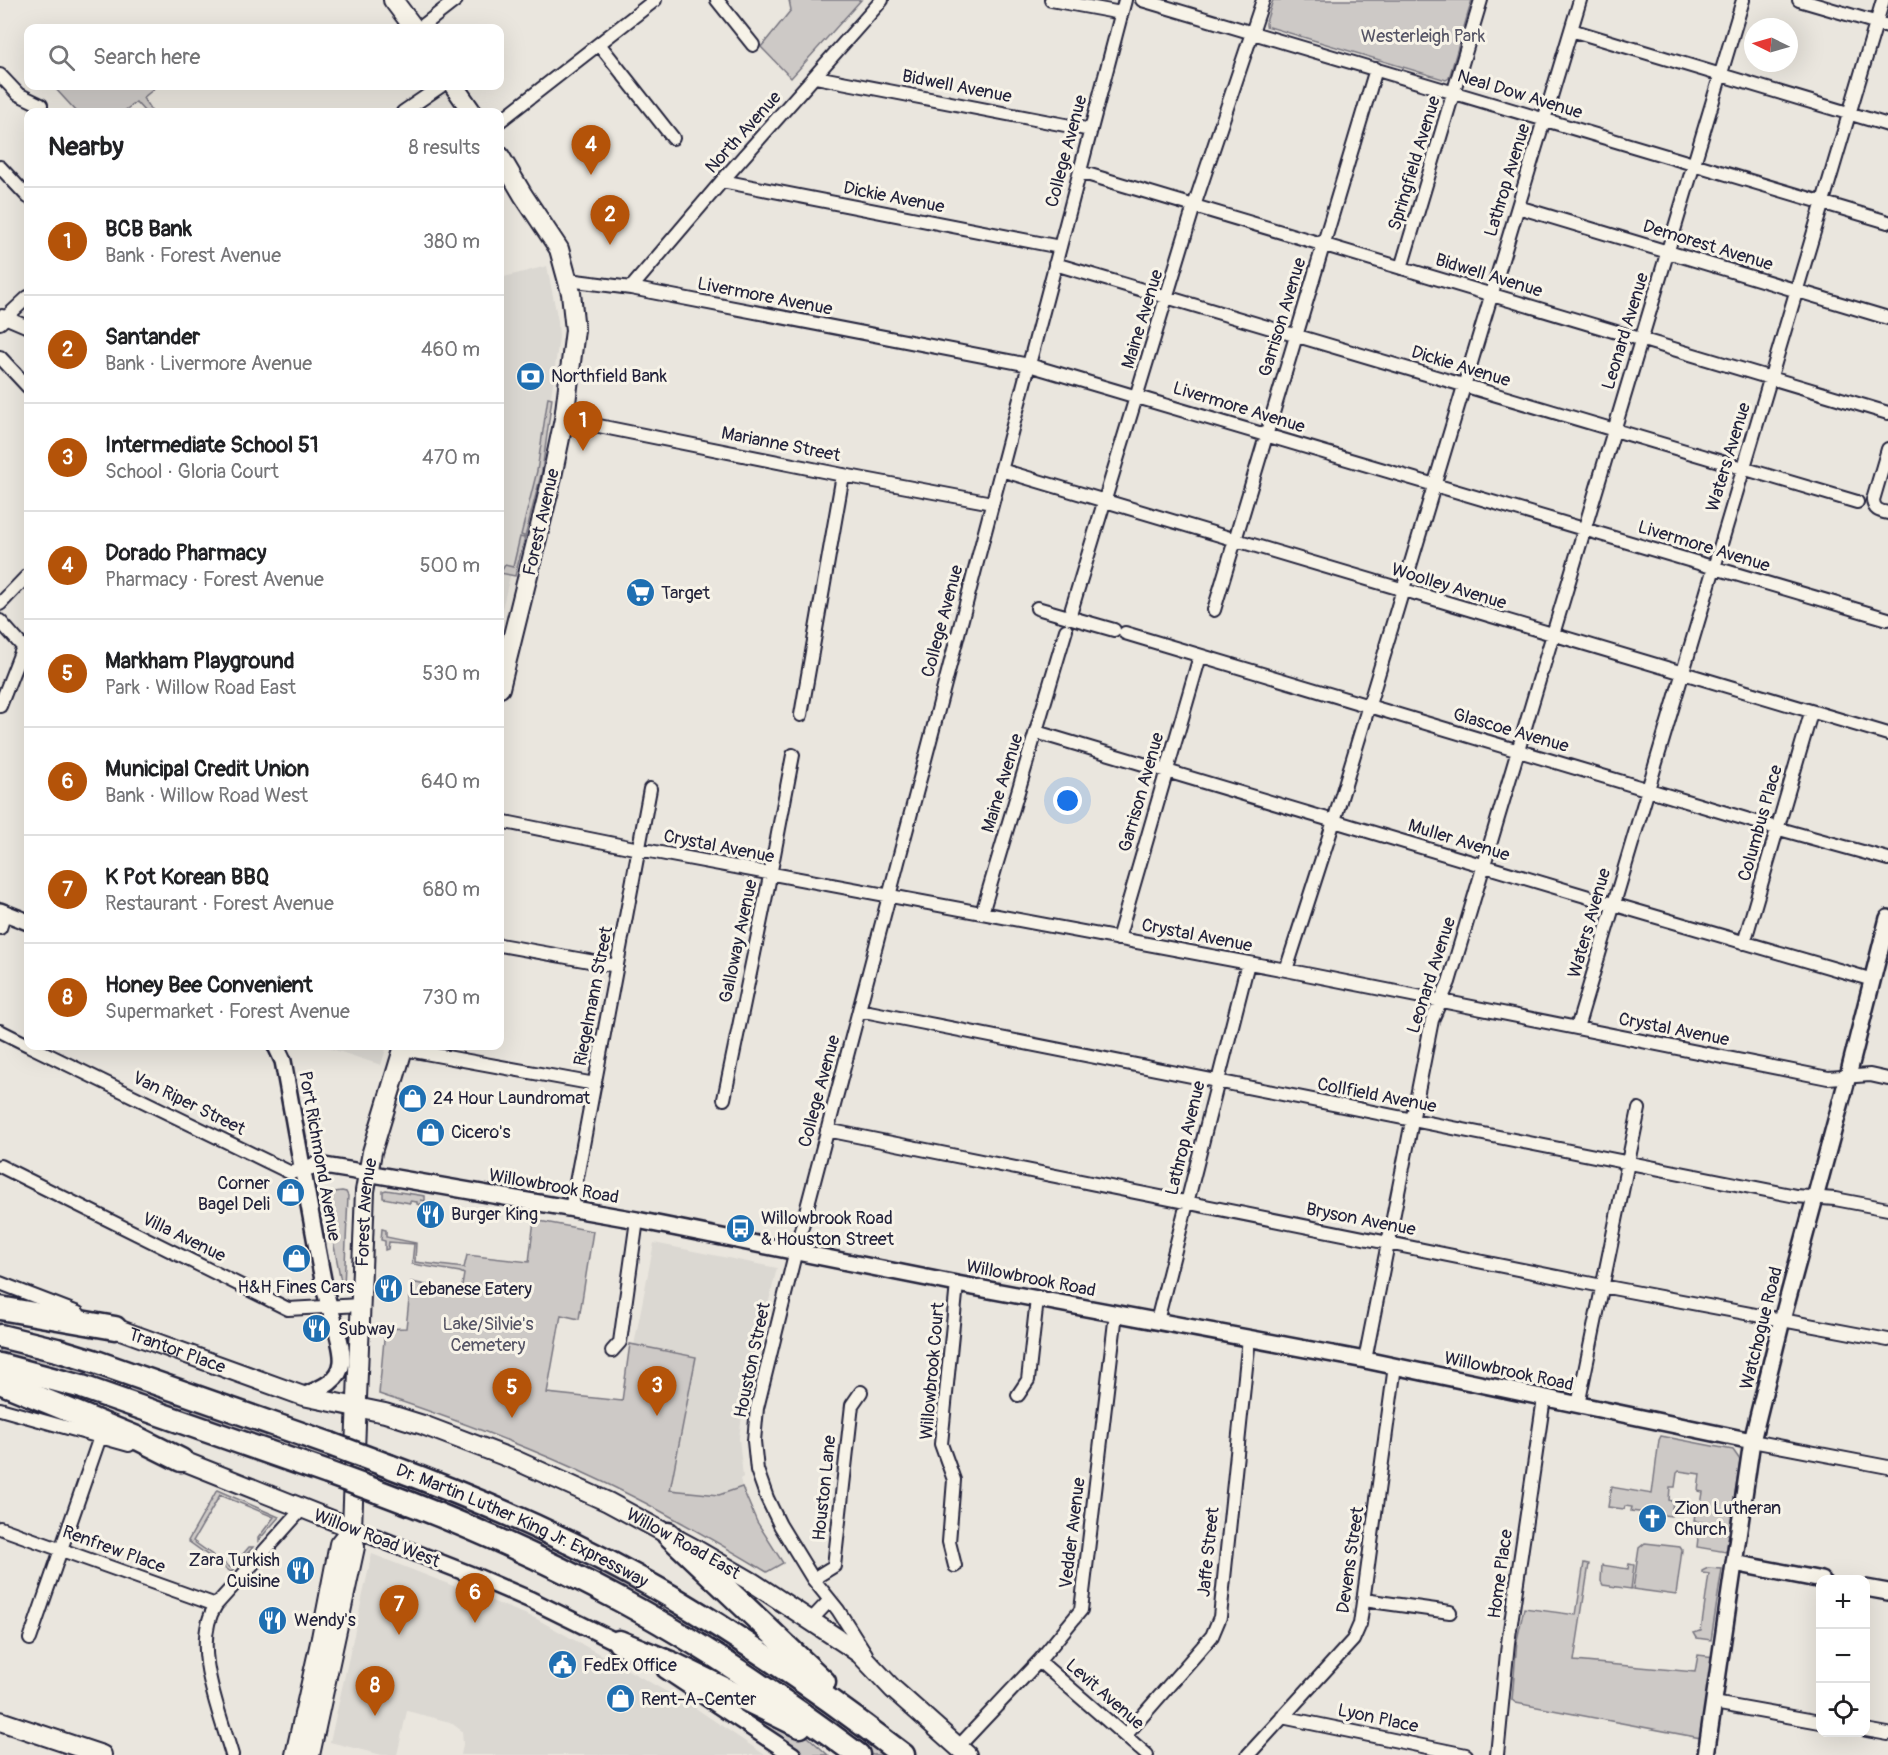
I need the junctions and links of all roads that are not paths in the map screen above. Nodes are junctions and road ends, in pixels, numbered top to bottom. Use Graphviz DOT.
graph roads {
  1 [pos="393,0"];
  2 [pos="456,0"];
  3 [pos="655,0"];
  4 [pos="717,0"];
  5 [pos="882,0"];
  6 [pos="1051,0"];
  7 [pos="1125,0"];
  8 [pos="1142,0"];
  9 [pos="1263,0"];
  10 [pos="1481,0"];
  11 [pos="1580,0"];
  12 [pos="1743,0"];
  13 [pos="1799,0"];
  14 [pos="1883,0"];
  15 [pos="1121,13"];
  16 [pos="411,24"];
  17 [pos="425,24"];
  18 [pos="1882,25"];
  19 [pos="1571,30"];
  20 [pos="1252,32"];
  21 [pos="599,44"];
  22 [pos="753,45"];
  23 [pos="1376,69"];
  24 [pos="1720,74"];
  25 [pos="0,75"];
  26 [pos="816,77"];
  27 [pos="435,90"];
  28 [pos="457,90"];
  29 [pos="1454,93"];
  30 [pos="41,105"];
  31 [pos="410,108"];
  32 [pos="469,108"];
  33 [pos="1850,113"];
  34 [pos="504,118"];
  35 [pos="1544,119"];
  36 [pos="1888,125"];
  37 [pos="1091,130"];
  38 [pos="673,138"];
  39 [pos="504,163"];
  40 [pos="1694,164"];
  41 [pos="0,167"];
  42 [pos="1080,172"];
  43 [pos="722,181"];
  44 [pos="24,193"];
  45 [pos="1823,203"];
  46 [pos="1194,206"];
  47 [pos="1518,207"];
  48 [pos="1888,222"];
  49 [pos="1323,244"];
  50 [pos="1060,247"];
  51 [pos="1668,252"];
  52 [pos="1055,264"];
  53 [pos="1401,268"];
  54 [pos="567,280"];
  55 [pos="631,288"];
  56 [pos="1796,291"];
  57 [pos="1491,295"];
  58 [pos="1167,297"];
  59 [pos="24,300"];
  60 [pos="2,318"];
  61 [pos="1888,318"];
  62 [pos="24,326"];
  63 [pos="1296,336"];
  64 [pos="1641,339"];
  65 [pos="0,357"];
  66 [pos="1029,365"];
  67 [pos="1770,378"];
  68 [pos="24,381"];
  69 [pos="1464,386"];
  70 [pos="1137,396"];
  71 [pos="1888,413"];
  72 [pos="564,418"];
  73 [pos="1614,431"];
  74 [pos="1266,435"];
  75 [pos="1888,449"];
  76 [pos="1743,469"];
  77 [pos="1001,470"];
  78 [pos="843,475"];
  79 [pos="1434,485"];
  80 [pos="992,502"];
  81 [pos="1106,502"];
  82 [pos="1857,502"];
  83 [pos="1888,513"];
  84 [pos="1585,530"];
  85 [pos="1235,540"];
  86 [pos="1714,568"];
  87 [pos="24,579"];
  88 [pos="1403,591"];
  89 [pos="0,604"];
  90 [pos="1037,608"];
  91 [pos="1214,610"];
  92 [pos="1888,619"];
  93 [pos="0,621"];
  94 [pos="1067,624"];
  95 [pos="1553,635"];
  96 [pos="1200,656"];
  97 [pos="504,672"];
  98 [pos="1682,674"];
  99 [pos="0,706"];
  100 [pos="1368,706"];
  101 [pos="1811,712"];
  102 [pos="801,715"];
  103 [pos="1036,732"];
  104 [pos="1888,734"];
  105 [pos="1518,751"];
  106 [pos="793,755"];
  107 [pos="1166,771"];
  108 [pos="650,789"];
  109 [pos="1647,789"];
  110 [pos="1334,821"];
  111 [pos="504,822"];
  112 [pos="1776,828"];
  113 [pos="639,849"];
  114 [pos="1888,859"];
  115 [pos="1484,866"];
  116 [pos="771,873"];
  117 [pos="888,896"];
  118 [pos="1612,904"];
  119 [pos="982,913"];
  120 [pos="2,917"];
  121 [pos="1888,918"];
  122 [pos="24,921"];
  123 [pos="1118,939"];
  124 [pos="1744,943"];
  125 [pos="504,946"];
  126 [pos="1248,963"];
  127 [pos="617,966"];
  128 [pos="1286,970"];
  129 [pos="1873,980"];
  130 [pos="1441,1001"];
  131 [pos="859,1010"];
  132 [pos="1577,1028"];
  133 [pos="0,1031"];
  134 [pos="24,1043"];
  135 [pos="39,1050"];
  136 [pos="278,1050"];
  137 [pos="403,1050"];
  138 [pos="419,1050"];
  139 [pos="1848,1076"];
  140 [pos="1888,1079"];
  141 [pos="1218,1081"];
  142 [pos="595,1084"];
  143 [pos="724,1099"];
  144 [pos="1640,1109"];
  145 [pos="1412,1120"];
  146 [pos="827,1130"];
  147 [pos="1628,1163"];
  148 [pos="0,1166"];
  149 [pos="302,1169"];
  150 [pos="367,1173"];
  151 [pos="1815,1198"];
  152 [pos="1187,1202"];
  153 [pos="571,1209"];
  154 [pos="1888,1209"];
  155 [pos="637,1220"];
  156 [pos="1388,1243"];
  157 [pos="795,1252"];
  158 [pos="0,1283"];
  159 [pos="957,1284"];
  160 [pos="1602,1286"];
  161 [pos="1037,1299"];
  162 [pos="360,1305"];
  163 [pos="329,1307"];
  164 [pos="0,1308"];
  165 [pos="1116,1314"];
  166 [pos="1782,1320"];
  167 [pos="1158,1321"];
  168 [pos="115,1328"];
  169 [pos="0,1336"];
  170 [pos="1249,1338"];
  171 [pos="1888,1340"];
  172 [pos="612,1351"];
  173 [pos="1365,1360"];
  174 [pos="0,1365"];
  175 [pos="1395,1366"];
  176 [pos="0,1382"];
  177 [pos="861,1392"];
  178 [pos="1018,1395"];
  179 [pos="303,1396"];
  180 [pos="1544,1398"];
  181 [pos="1578,1405"];
  182 [pos="357,1408"];
  183 [pos="0,1409"];
  184 [pos="100,1437"];
  185 [pos="1752,1442"];
  186 [pos="181,1460"];
  187 [pos="1888,1467"];
  188 [pos="302,1509"];
  189 [pos="0,1528"];
  190 [pos="352,1528"];
  191 [pos="668,1534"];
  192 [pos="62,1550"];
  193 [pos="1734,1563"];
  194 [pos="955,1566"];
  195 [pos="813,1579"];
  196 [pos="1816,1579"];
  197 [pos="1870,1589"];
  198 [pos="1888,1592"];
  199 [pos="830,1600"];
  200 [pos="1364,1600"];
  201 [pos="216,1605"];
  202 [pos="1450,1612"];
  203 [pos="811,1620"];
  204 [pos="30,1639"];
  205 [pos="619,1642"];
  206 [pos="1039,1661"];
  207 [pos="876,1670"];
  208 [pos="1714,1703"];
  209 [pos="1282,1717"];
  210 [pos="0,1721"];
  211 [pos="1816,1721"];
  212 [pos="1870,1731"];
  213 [pos="1888,1734"];
  214 [pos="1125,1736"];
  215 [pos="897,1750"];
  216 [pos="963,1751"];
  217 [pos="102,1755"];
  218 [pos="232,1755"];
  219 [pos="295,1755"];
  220 [pos="310,1755"];
  221 [pos="793,1755"];
  222 [pos="846,1755"];
  223 [pos="858,1755"];
  224 [pos="1147,1755"];
  225 [pos="1248,1755"];
  226 [pos="1466,1755"];
  227 [pos="1497,1755"];
  228 [pos="1706,1755"];
  1 -- 16 [label="main road"];
  2 -- 17 [label="street"];
  3 -- 21 [label="street"];
  4 -- 22 [label="street"];
  5 -- 26 [label="street, North Avenue"];
  6 -- 15 [label="street"];
  7 -- 15 [label="street, College Avenue"];
  8 -- 20 [label="street, Neal Dow Avenue"];
  9 -- 20 [label="street, Maine Avenue"];
  10 -- 29 [label="street, Springfield Avenue"];
  11 -- 19 [label="street, Lathrop Avenue"];
  12 -- 24 [label="street, Leonard Avenue"];
  13 -- 18 [label="street"];
  14 -- 18 [label="street, Waters Avenue"];
  15 -- 37 [label="street, College Avenue"];
  18 -- 33 [label="street, Waters Avenue"];
  19 -- 24 [label="street"];
  19 -- 35 [label="street, Lathrop Avenue"];
  20 -- 23 [label="street, Neal Dow Avenue"];
  20 -- 46 [label="street, Maine Avenue"];
  21 -- 34 [label="street"];
  21 -- 38 [label="street"];
  23 -- 29 [label="street, Neal Dow Avenue"];
  23 -- 49 [label="street, Garrison Avenue"];
  24 -- 33 [label="street"];
  24 -- 40 [label="street, Leonard Avenue"];
  25 -- 30 [label="street"];
  26 -- 37 [label="street, Bidwell Avenue"];
  26 -- 43 [label="street, North Avenue"];
  27 -- 31 [label="street"];
  28 -- 32 [label="main road"];
  29 -- 35 [label="street, Neal Dow Avenue"];
  29 -- 53 [label="street, Springfield Avenue"];
  33 -- 36 [label="street"];
  33 -- 45 [label="street, Waters Avenue"];
  35 -- 40 [label="street, Neal Dow Avenue"];
  35 -- 47 [label="street, Lathrop Avenue"];
  37 -- 42 [label="street, College Avenue"];
  39 -- 54 [label="main road, Forest Avenue"];
  40 -- 45 [label="street, Neal Dow Avenue"];
  40 -- 51 [label="street, Leonard Avenue"];
  41 -- 44 [label="street"];
  42 -- 46 [label="street, Bidwell Avenue"];
  42 -- 50 [label="street, College Avenue"];
  43 -- 50 [label="street, Dickie Avenue"];
  43 -- 55 [label="street, North Avenue"];
  45 -- 48 [label="street, Neal Dow Avenue"];
  45 -- 56 [label="street, Waters Avenue"];
  46 -- 49 [label="street, Bidwell Avenue"];
  46 -- 58 [label="street, Maine Avenue"];
  47 -- 51 [label="street, Demorest Avenue"];
  47 -- 57 [label="street, Lathrop Avenue"];
  49 -- 53 [label="street, Bidwell Avenue"];
  49 -- 63 [label="street, Garrison Avenue"];
  50 -- 52 [label="street, College Avenue"];
  51 -- 56 [label="street, Demorest Avenue"];
  51 -- 64 [label="street, Leonard Avenue"];
  52 -- 58 [label="street, Dickie Avenue"];
  52 -- 66 [label="street, College Avenue"];
  53 -- 57 [label="street, Bidwell Avenue"];
  54 -- 55 [label="street, Livermore Avenue"];
  54 -- 72 [label="main road, Forest Avenue"];
  55 -- 66 [label="street, Livermore Avenue"];
  56 -- 61 [label="street, Demorest Avenue"];
  56 -- 67 [label="street, Waters Avenue"];
  57 -- 64 [label="street, Bidwell Avenue"];
  57 -- 69 [label="street, Lathrop Avenue"];
  58 -- 63 [label="street, Dickie Avenue"];
  58 -- 70 [label="street, Maine Avenue"];
  59 -- 60 [label="street"];
  60 -- 62 [label="street"];
  63 -- 69 [label="street, Dickie Avenue"];
  63 -- 74 [label="street, Garrison Avenue"];
  64 -- 67 [label="street, Bidwell Avenue"];
  64 -- 73 [label="street, Leonard Avenue"];
  65 -- 68 [label="street"];
  66 -- 70 [label="street, Livermore Avenue"];
  66 -- 77 [label="street, College Avenue"];
  67 -- 71 [label="street, Bidwell Avenue"];
  67 -- 76 [label="street, Waters Avenue"];
  69 -- 73 [label="street, Dickie Avenue"];
  69 -- 79 [label="street, Lathrop Avenue"];
  70 -- 74 [label="street, Livermore Avenue"];
  70 -- 81 [label="street, Maine Avenue"];
  72 -- 78 [label="street, Marianne Street"];
  72 -- 97 [label="main road, Forest Avenue"];
  73 -- 76 [label="street, Dickie Avenue"];
  73 -- 84 [label="street, Leonard Avenue"];
  74 -- 79 [label="street, Livermore Avenue"];
  74 -- 85 [label="street, Garrison Avenue"];
  75 -- 83 [label="street"];
  76 -- 82 [label="street, Dickie Avenue"];
  76 -- 86 [label="street, Waters Avenue"];
  77 -- 80 [label="street, College Avenue"];
  77 -- 81 [label="street, Woolley Avenue"];
  78 -- 80 [label="street, Marianne Street"];
  78 -- 102 [label="street"];
  79 -- 84 [label="street, Livermore Avenue"];
  79 -- 88 [label="street, Lathrop Avenue"];
  80 -- 117 [label="street, College Avenue"];
  81 -- 85 [label="street, Woolley Avenue"];
  81 -- 94 [label="street, Maine Avenue"];
  84 -- 86 [label="street, Livermore Avenue"];
  84 -- 95 [label="street, Leonard Avenue"];
  85 -- 88 [label="street, Woolley Avenue"];
  85 -- 91 [label="street, Garrison Avenue"];
  86 -- 92 [label="street, Livermore Avenue"];
  86 -- 98 [label="street, Waters Avenue"];
  87 -- 89 [label="street"];
  88 -- 95 [label="street, Woolley Avenue"];
  88 -- 100 [label="street, Lathrop Avenue"];
  90 -- 94 [label="street"];
  93 -- 99 [label="street"];
  94 -- 96 [label="street, Glascoe Avenue"];
  94 -- 103 [label="street, Maine Avenue"];
  95 -- 98 [label="street, Woolley Avenue"];
  95 -- 105 [label="street, Leonard Avenue"];
  96 -- 100 [label="street, Glascoe Avenue"];
  96 -- 107 [label="street, Garrison Avenue"];
  98 -- 101 [label="street, Woolley Avenue"];
  98 -- 109 [label="street, Waters Avenue"];
  100 -- 105 [label="street, Glascoe Avenue"];
  100 -- 110 [label="street, Lathrop Avenue"];
  101 -- 104 [label="street, Woolley Avenue"];
  101 -- 112 [label="street, Columbus Place"];
  103 -- 107 [label="street, Muller Avenue"];
  103 -- 119 [label="street, Maine Avenue"];
  105 -- 109 [label="street, Glascoe Avenue"];
  105 -- 115 [label="street, Leonard Avenue"];
  106 -- 116 [label="street, Galloway Avenue"];
  107 -- 110 [label="street, Muller Avenue"];
  107 -- 123 [label="street, Garrison Avenue"];
  108 -- 113 [label="street, Riegelmann Street"];
  109 -- 112 [label="street, Glascoe Avenue"];
  109 -- 118 [label="street, Waters Avenue"];
  110 -- 115 [label="street, Muller Avenue"];
  110 -- 128 [label="street, Lathrop Avenue"];
  111 -- 113 [label="street, Crystal Avenue"];
  112 -- 114 [label="street, Glascoe Avenue"];
  112 -- 124 [label="street, Columbus Place"];
  113 -- 116 [label="street, Crystal Avenue"];
  113 -- 127 [label="street, Riegelmann Street"];
  115 -- 118 [label="street, Muller Avenue"];
  115 -- 130 [label="street, Leonard Avenue"];
  116 -- 117 [label="street, Crystal Avenue"];
  116 -- 143 [label="street, Galloway Avenue"];
  117 -- 119 [label="street, Crystal Avenue"];
  117 -- 131 [label="street, College Avenue"];
  118 -- 124 [label="street, Muller Avenue"];
  118 -- 132 [label="street, Waters Avenue"];
  119 -- 123 [label="street, Crystal Avenue"];
  120 -- 122 [label="street"];
  121 -- 129 [label="street, Watchogue Road"];
  123 -- 126 [label="street, Crystal Avenue"];
  124 -- 129 [label="street, Muller Avenue"];
  125 -- 127 [label="street"];
  126 -- 128 [label="street, Crystal Avenue"];
  126 -- 141 [label="street, Lathrop Avenue"];
  127 -- 142 [label="street, Riegelmann Street"];
  128 -- 130 [label="street, Crystal Avenue"];
  129 -- 139 [label="street, Watchogue Road"];
  130 -- 132 [label="street, Crystal Avenue"];
  130 -- 145 [label="street, Leonard Avenue"];
  131 -- 141 [label="street, Collfield Avenue"];
  131 -- 146 [label="street, College Avenue"];
  132 -- 139 [label="street, Crystal Avenue"];
  133 -- 134 [label="street, Van Riper Street"];
  135 -- 149 [label="street, Van Riper Street"];
  136 -- 149 [label="street, Port Richmond Avenue"];
  137 -- 150 [label="main road, Forest Avenue"];
  138 -- 142 [label="street"];
  139 -- 140 [label="street, Crystal Avenue"];
  139 -- 151 [label="street, Watchogue Road"];
  141 -- 145 [label="street, Collfield Avenue"];
  141 -- 152 [label="street, Lathrop Avenue"];
  142 -- 153 [label="street, Riegelmann Street"];
  144 -- 147 [label="street"];
  145 -- 147 [label="street, Collfield Avenue"];
  145 -- 156 [label="street, Leonard Avenue"];
  146 -- 152 [label="street, Bryson Avenue"];
  146 -- 157 [label="street, College Avenue"];
  147 -- 151 [label="street, Collfield Avenue"];
  147 -- 160 [label="street"];
  148 -- 163 [label="street, Villa Avenue"];
  149 -- 150 [label="street, Willowbrook Road"];
  149 -- 163 [label="street, Port Richmond Avenue"];
  150 -- 153 [label="street, Willowbrook Road"];
  150 -- 162 [label="main road, Forest Avenue"];
  151 -- 154 [label="street, Collfield Avenue"];
  151 -- 166 [label="street, Watchogue Road"];
  152 -- 156 [label="street, Bryson Avenue"];
  152 -- 167 [label="street, Lathrop Avenue"];
  153 -- 155 [label="street, Willowbrook Road"];
  155 -- 157 [label="street, Willowbrook Road"];
  155 -- 172 [label="street"];
  156 -- 160 [label="street, Bryson Avenue"];
  156 -- 173 [label="street, Leonard Avenue"];
  157 -- 159 [label="street, Willowbrook Road"];
  157 -- 195 [label="street, Houston Street"];
  158 -- 168 [label="street, Trantor Place"];
  159 -- 161 [label="street, Willowbrook Road"];
  159 -- 194 [label="street, Willowbrook Court"];
  160 -- 166 [label="street, Bryson Avenue"];
  160 -- 181 [label="street"];
  161 -- 165 [label="street, Willowbrook Road"];
  161 -- 178 [label="street"];
  162 -- 163 [label="street, Villa Avenue"];
  162 -- 182 [label="main road, Forest Avenue"];
  163 -- 179 [label="street, Port Richmond Avenue"];
  164 -- 168 [label="highway"];
  165 -- 167 [label="street, Willowbrook Road"];
  165 -- 206 [label="street, Vedder Avenue"];
  166 -- 171 [label="street, Bryson Avenue"];
  166 -- 185 [label="street, Watchogue Road"];
  167 -- 170 [label="street, Willowbrook Road"];
  168 -- 179 [label="main road, Trantor Place"];
  169 -- 215 [label="highway, Dr. Martin Luther King Jr. Expressway, bridge"];
  170 -- 173 [label="street, Willowbrook Road"];
  170 -- 214 [label="street, Jaffe Street"];
  173 -- 175 [label="street, Willowbrook Road"];
  174 -- 223 [label="highway, Dr. Martin Luther King Jr. Expressway, bridge"];
  175 -- 180 [label="street, Willowbrook Road"];
  175 -- 200 [label="street, Devens Street"];
  176 -- 186 [label="highway"];
  177 -- 195 [label="street, Houston Lane"];
  179 -- 182 [label="main road, Trantor Place"];
  180 -- 181 [label="street, Willowbrook Road"];
  180 -- 227 [label="street, Home Place"];
  181 -- 185 [label="street, Willowbrook Road"];
  182 -- 190 [label="main road, Forest Avenue"];
  182 -- 191 [label="main road, Willow Road East"];
  183 -- 184 [label="street, Willow Road West"];
  184 -- 186 [label="street, Willow Road West"];
  184 -- 192 [label="street"];
  185 -- 187 [label="street"];
  185 -- 193 [label="street, Watchogue Road"];
  186 -- 188 [label="main road, Willow Road West"];
  188 -- 190 [label="main road, Willow Road West"];
  188 -- 201 [label="street"];
  189 -- 192 [label="street, Renfrew Place"];
  190 -- 205 [label="street, Willow Road West"];
  190 -- 219 [label="main road, Forest Avenue"];
  190 -- 220 [label="main road, Forest Avenue"];
  191 -- 203 [label="main road, Willow Road East"];
  191 -- 215 [label="highway"];
  192 -- 201 [label="street, Renfrew Place"];
  192 -- 204 [label="street"];
  193 -- 196 [label="street"];
  193 -- 208 [label="street, Watchogue Road"];
  195 -- 199 [label="street, Houston Street"];
  197 -- 198 [label="street"];
  199 -- 203 [label="street"];
  199 -- 207 [label="street, Houston Street"];
  200 -- 202 [label="street"];
  200 -- 209 [label="street, Devens Street"];
  201 -- 218 [label="street"];
  203 -- 207 [label="main road, Willow Road East"];
  205 -- 221 [label="street, Willow Road West"];
  205 -- 222 [label="highway"];
  206 -- 214 [label="street, Levit Avenue"];
  206 -- 216 [label="street, Vedder Avenue"];
  207 -- 216 [label="main road, Willow Road East"];
  208 -- 211 [label="street"];
  208 -- 228 [label="street, Watchogue Road"];
  209 -- 225 [label="street, Devens Street"];
  209 -- 226 [label="street, Lyon Place"];
  210 -- 217 [label="main road"];
  212 -- 213 [label="street"];
  214 -- 224 [label="street, Levit Avenue"];
}
